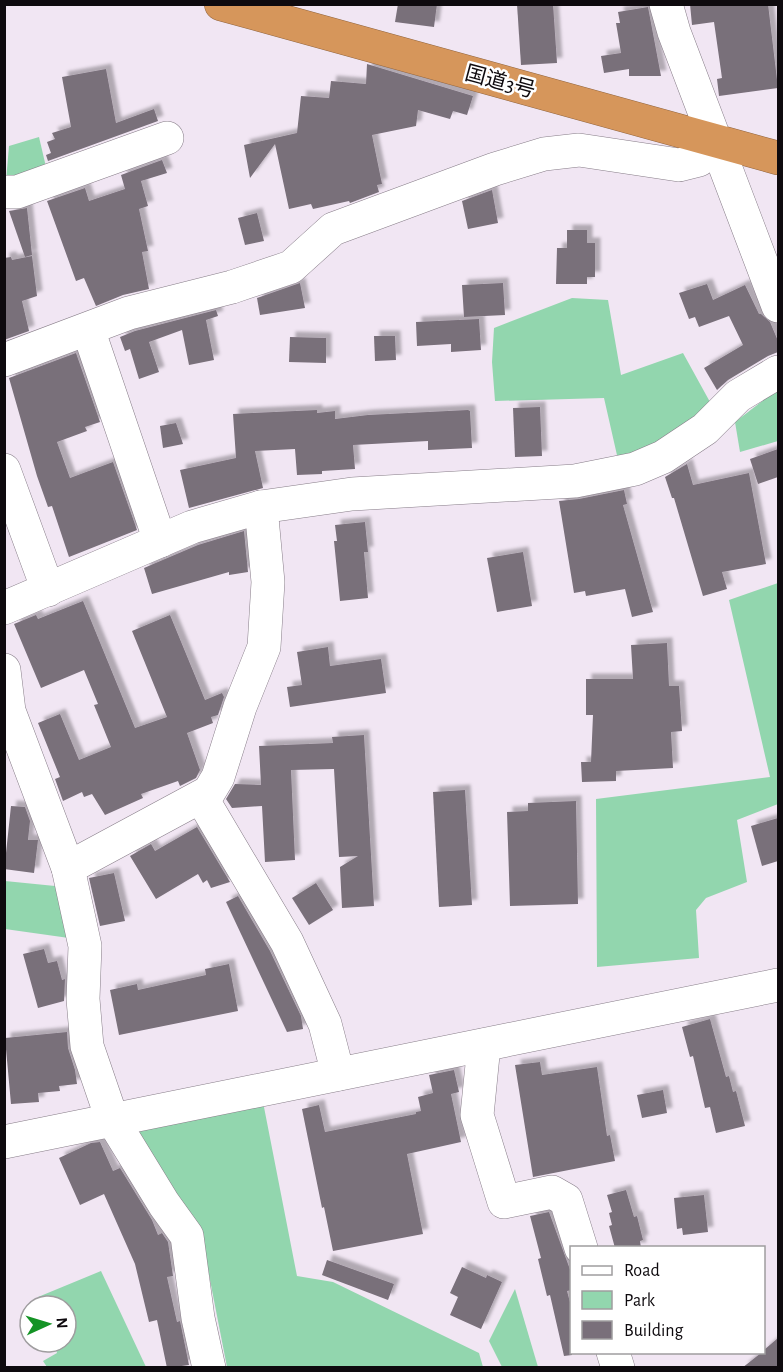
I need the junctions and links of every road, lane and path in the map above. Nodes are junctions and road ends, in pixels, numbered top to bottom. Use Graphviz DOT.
graph roads {
  1 [pos="221,4"];
  2 [pos="666,4"];
  3 [pos="167,138"];
  4 [pos="714,140"];
  5 [pos="778,158"];
  6 [pos="4,192"];
  7 [pos="778,306"];
  8 [pos="88,329"];
  9 [pos="4,360"];
  10 [pos="778,372"];
  11 [pos="4,470"];
  12 [pos="261,507"];
  13 [pos="160,542"];
  14 [pos="48,590"];
  15 [pos="4,609"];
  16 [pos="4,670"];
  17 [pos="201,796"];
  18 [pos="68,867"];
  19 [pos="778,985"];
  20 [pos="484,1045"];
  21 [pos="338,1074"];
  22 [pos="112,1119"];
  23 [pos="4,1142"];
  24 [pos="580,1246"];
  25 [pos="209,1368"];
  1 -- 4 [label="highway, 国道3号"];
  2 -- 4 [label="street"];
  3 -- 6 [label="street"];
  4 -- 5 [label="highway, 国道3号"];
  4 -- 7 [label="street"];
  4 -- 8 [label="street"];
  8 -- 9 [label="street"];
  8 -- 13 [label="street"];
  10 -- 12 [label="street"];
  11 -- 14 [label="street"];
  12 -- 13 [label="street"];
  12 -- 17 [label="street"];
  13 -- 14 [label="street"];
  14 -- 15 [label="street"];
  16 -- 18 [label="street"];
  17 -- 18 [label="street"];
  17 -- 21 [label="street"];
  18 -- 22 [label="street"];
  19 -- 20 [label="street"];
  20 -- 21 [label="street"];
  20 -- 24 [label="street"];
  21 -- 22 [label="street"];
  22 -- 23 [label="street"];
  22 -- 25 [label="street"];
}
